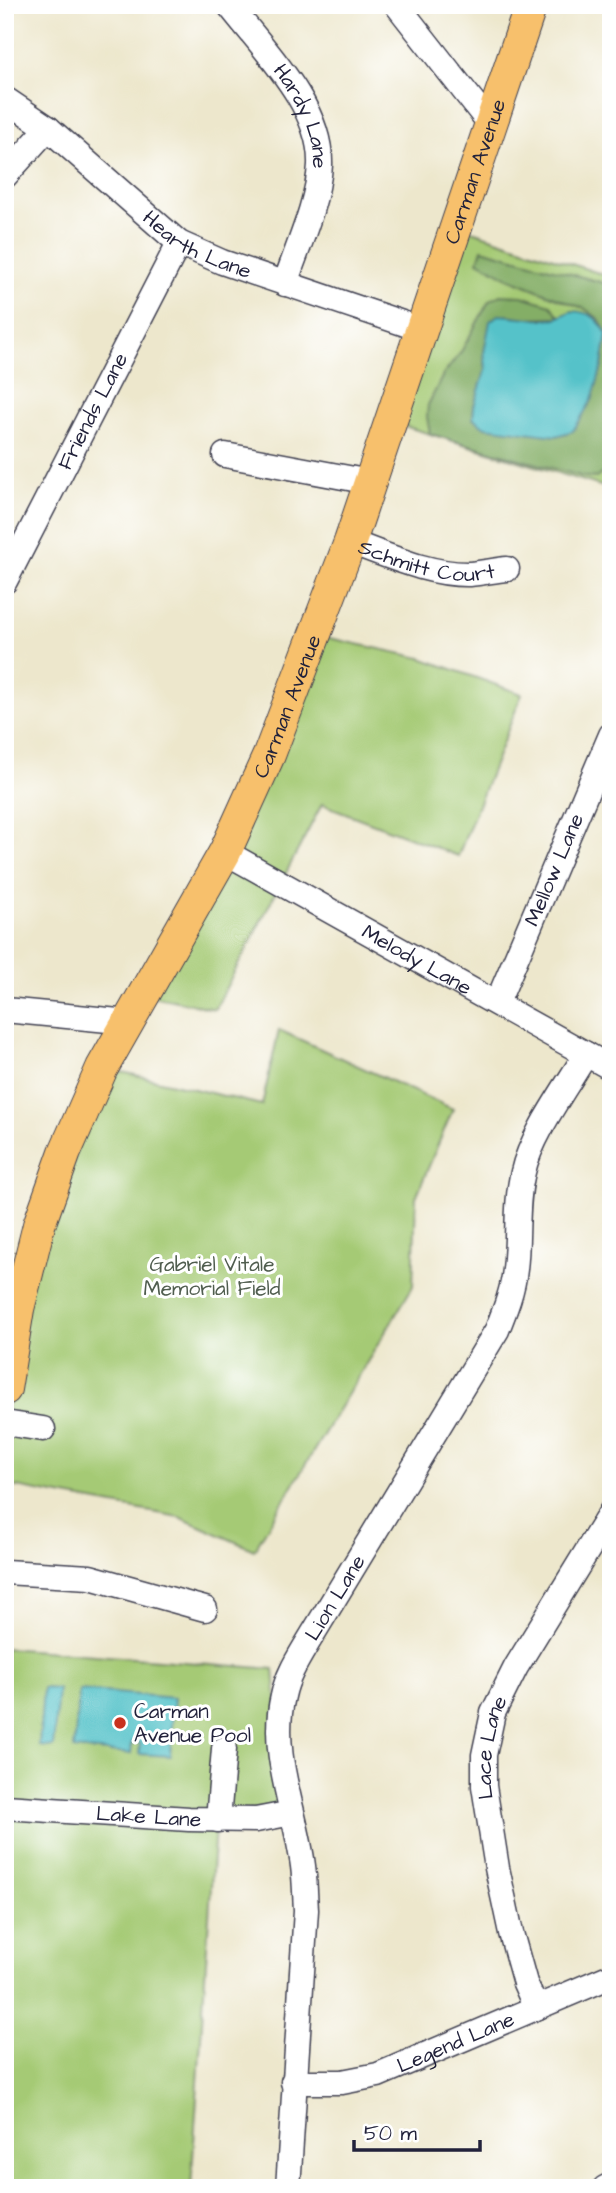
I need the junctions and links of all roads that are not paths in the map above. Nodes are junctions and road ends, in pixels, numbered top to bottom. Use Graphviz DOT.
graph roads {
  1 [pos="229,5"];
  2 [pos="397,5"];
  3 [pos="531,5"];
  4 [pos="5,99"];
  5 [pos="491,125"];
  6 [pos="48,128"];
  7 [pos="5,176"];
  8 [pos="179,243"];
  9 [pos="285,284"];
  10 [pos="423,330"];
  11 [pos="225,455"];
  12 [pos="370,482"];
  13 [pos="350,542"];
  14 [pos="507,569"];
  15 [pos="5,581"];
  16 [pos="611,735"];
  17 [pos="225,852"];
  18 [pos="497,1003"];
  19 [pos="5,1010"];
  20 [pos="129,1022"];
  21 [pos="586,1054"];
  22 [pos="611,1068"];
  23 [pos="5,1389"];
  24 [pos="5,1423"];
  25 [pos="43,1429"];
  26 [pos="611,1512"];
  27 [pos="5,1572"];
  28 [pos="205,1609"];
  29 [pos="224,1749"];
  30 [pos="5,1807"];
  31 [pos="292,1813"];
  32 [pos="218,1820"];
  33 [pos="611,1976"];
  34 [pos="536,2008"];
  35 [pos="293,2082"];
  36 [pos="611,2185"];
  37 [pos="288,2188"];
  38 [pos="605,2188"];
  1 -- 9 [label="street, Hardy Lane"];
  2 -- 5 [label="street"];
  3 -- 5 [label="main road, Carman Avenue"];
  4 -- 6 [label="street, Hearth Lane"];
  5 -- 10 [label="main road, Carman Avenue"];
  6 -- 7 [label="street"];
  6 -- 8 [label="street, Hearth Lane"];
  8 -- 9 [label="street, Hearth Lane"];
  8 -- 15 [label="street, Friends Lane"];
  9 -- 10 [label="street, Hearth Lane"];
  10 -- 12 [label="main road, Carman Avenue"];
  11 -- 12 [label="street"];
  12 -- 13 [label="main road, Carman Avenue"];
  13 -- 14 [label="street, Schmitt Court"];
  13 -- 17 [label="main road, Carman Avenue"];
  16 -- 18 [label="street, Mellow Lane"];
  17 -- 18 [label="street, Melody Lane"];
  17 -- 20 [label="main road, Carman Avenue"];
  18 -- 21 [label="street, Melody Lane"];
  19 -- 20 [label="street"];
  20 -- 23 [label="main road, Carman Avenue"];
  21 -- 22 [label="street, Melody Lane"];
  21 -- 31 [label="street, Lion Lane"];
  24 -- 25 [label="street"];
  26 -- 34 [label="street, Lace Lane"];
  27 -- 28 [label="street"];
  29 -- 32 [label="street"];
  30 -- 32 [label="street, Lake Lane"];
  31 -- 32 [label="street, Lake Lane"];
  31 -- 35 [label="street, Lion Lane"];
  33 -- 34 [label="street, Legend Lane"];
  34 -- 35 [label="street, Legend Lane"];
  35 -- 37 [label="street, Lion Lane"];
  36 -- 38 [label="street"];
}
